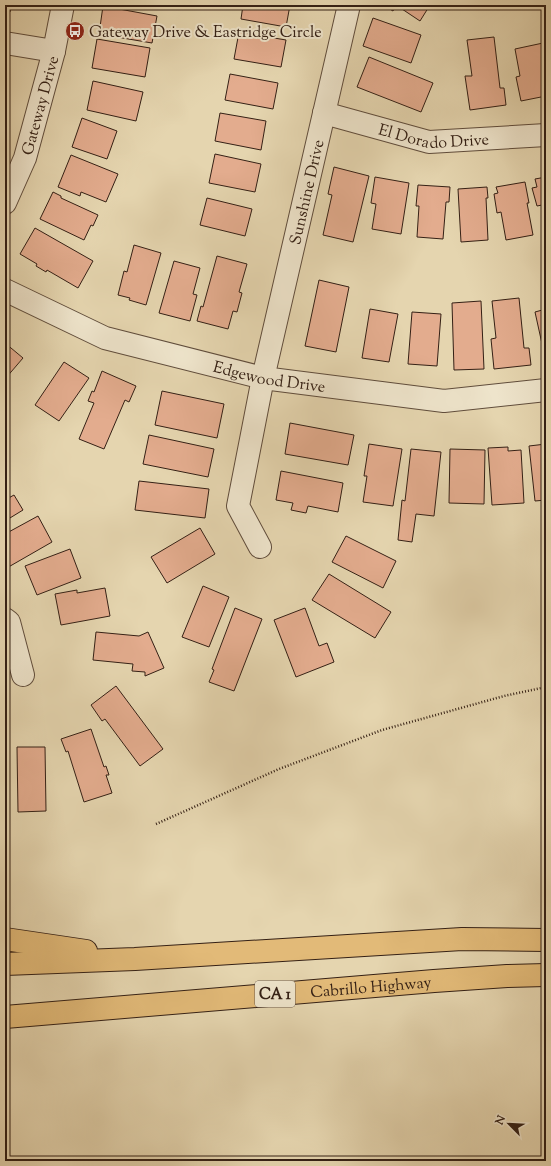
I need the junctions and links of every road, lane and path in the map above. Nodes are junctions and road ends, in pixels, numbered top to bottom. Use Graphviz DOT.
graph roads {
  1 [pos="63,5"];
  2 [pos="349,5"];
  3 [pos="5,43"];
  4 [pos="54,51"];
  5 [pos="324,114"];
  6 [pos="546,134"];
  7 [pos="5,203"];
  8 [pos="5,290"];
  9 [pos="263,378"];
  10 [pos="546,390"];
  11 [pos="260,547"];
  12 [pos="5,619"];
  13 [pos="23,675"];
  14 [pos="546,687"];
  15 [pos="156,824"];
  16 [pos="5,939"];
  17 [pos="546,940"];
  18 [pos="135,959"];
  19 [pos="5,964"];
  20 [pos="546,976"];
  21 [pos="5,1017"];
  1 -- 4 [label="street, Gateway Drive"];
  2 -- 5 [label="street, Sunshine Drive"];
  3 -- 4 [label="street"];
  4 -- 7 [label="street, Gateway Drive"];
  5 -- 6 [label="street, El Dorado Drive"];
  5 -- 9 [label="street, Sunshine Drive"];
  8 -- 9 [label="street, Edgewood Drive"];
  9 -- 10 [label="street, Edgewood Drive"];
  9 -- 11 [label="street, Sunshine Drive"];
  12 -- 13 [label="street"];
  14 -- 15 [label="path"];
  16 -- 18 [label="highway"];
  17 -- 18 [label="highway"];
  18 -- 19 [label="highway"];
  20 -- 21 [label="highway, Cabrillo Highway / CA 1"];
}
